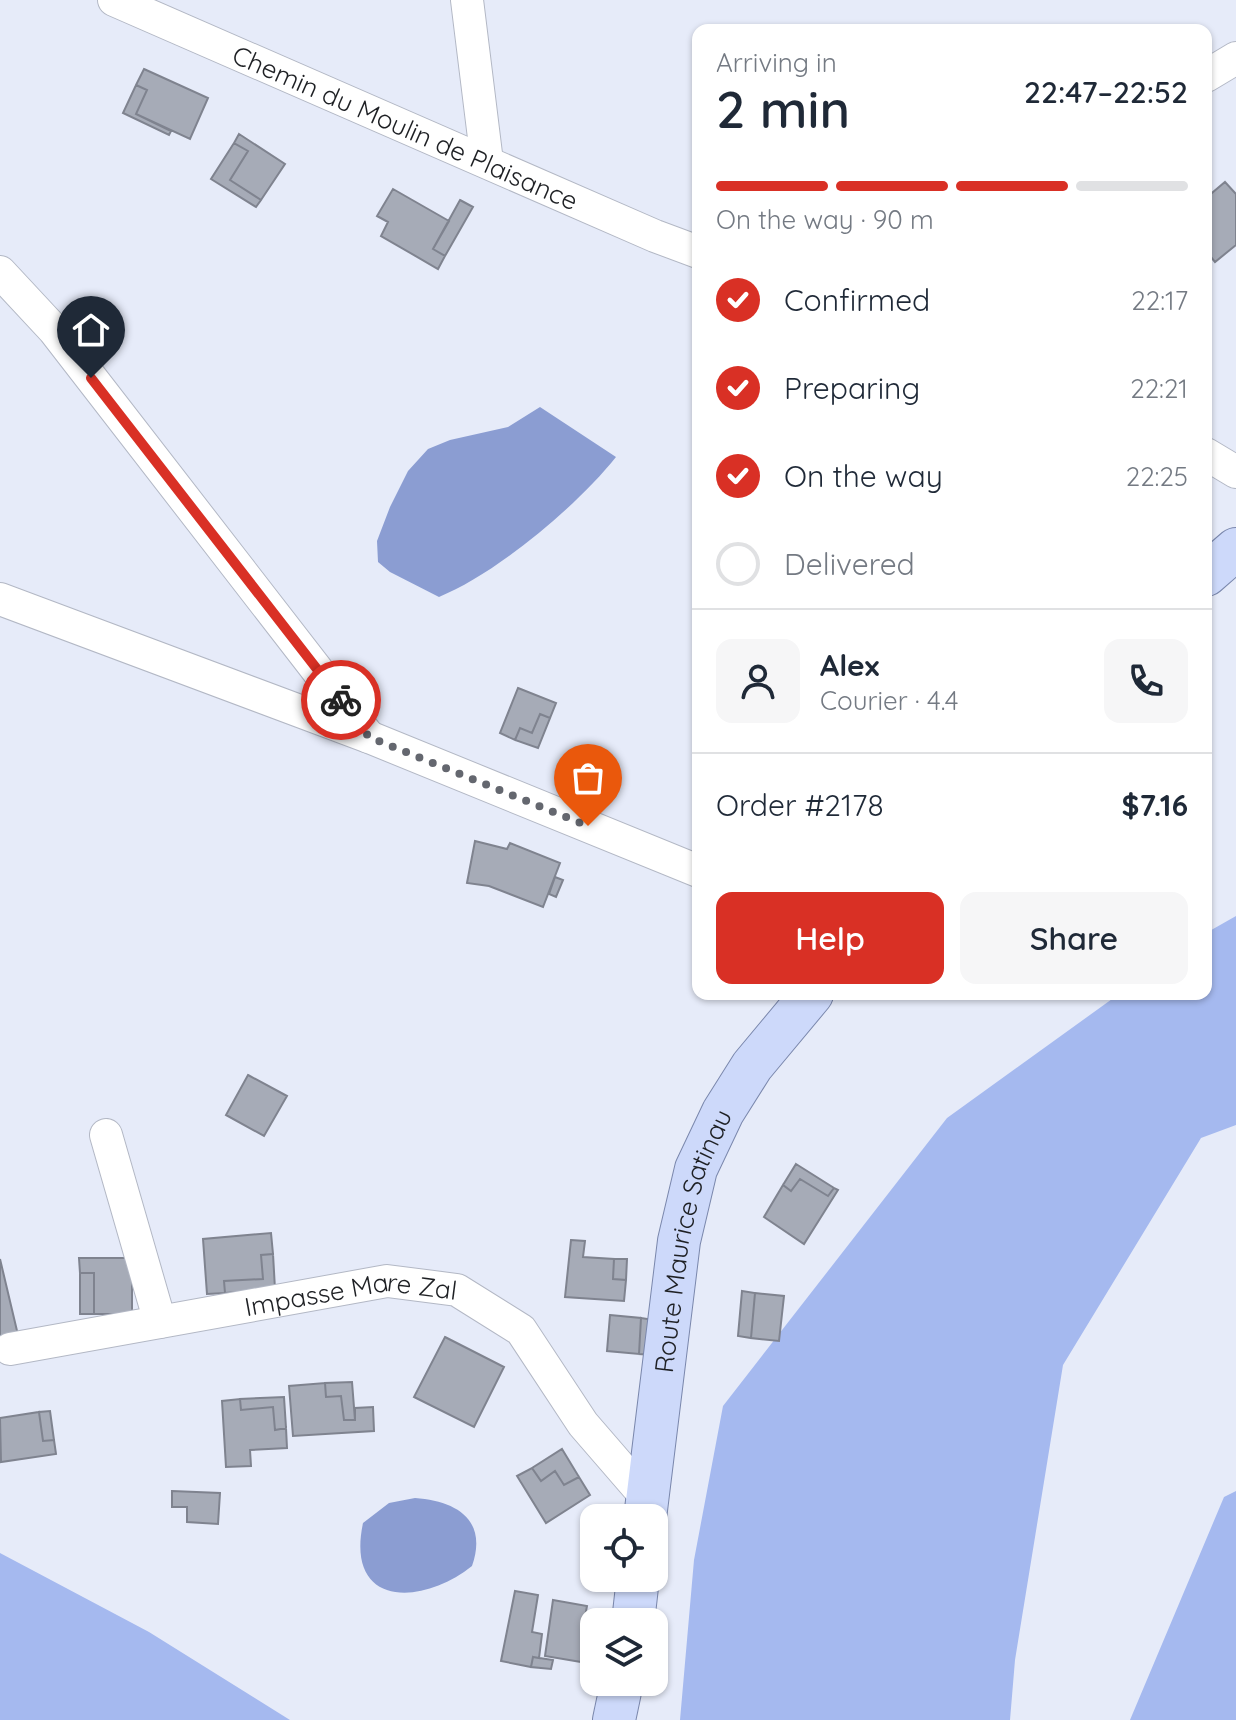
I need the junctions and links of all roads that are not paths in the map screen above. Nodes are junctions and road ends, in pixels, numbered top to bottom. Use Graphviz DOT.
graph roads {
  1 [pos="114,0"];
  2 [pos="467,0"];
  3 [pos="1236,58"];
  4 [pos="1212,72"];
  5 [pos="487,162"];
  6 [pos="692,250"];
  7 [pos="0,272"];
  8 [pos="1212,458"];
  9 [pos="1236,472"];
  10 [pos="1236,549"];
  11 [pos="1212,570"];
  12 [pos="0,599"];
  13 [pos="369,737"];
  14 [pos="692,869"];
  15 [pos="807,1000"];
  16 [pos="106,1135"];
  17 [pos="160,1322"];
  18 [pos="10,1349"];
  19 [pos="643,1504"];
  20 [pos="646,1504"];
  21 [pos="619,1696"];
  22 [pos="614,1720"];
  1 -- 5 [label="street, Chemin du Moulin de Plaisance"];
  2 -- 5 [label="street"];
  3 -- 4 [label="street"];
  5 -- 6 [label="street, Chemin du Moulin de Plaisance"];
  7 -- 13 [label="street"];
  8 -- 9 [label="street"];
  10 -- 11 [label="main road"];
  12 -- 13 [label="street"];
  13 -- 14 [label="street"];
  15 -- 20 [label="main road, Route Maurice Satinau"];
  16 -- 17 [label="street"];
  17 -- 18 [label="street, Impasse Mare Zal"];
  17 -- 19 [label="street, Impasse Mare Zal"];
  21 -- 22 [label="main road"];
}
